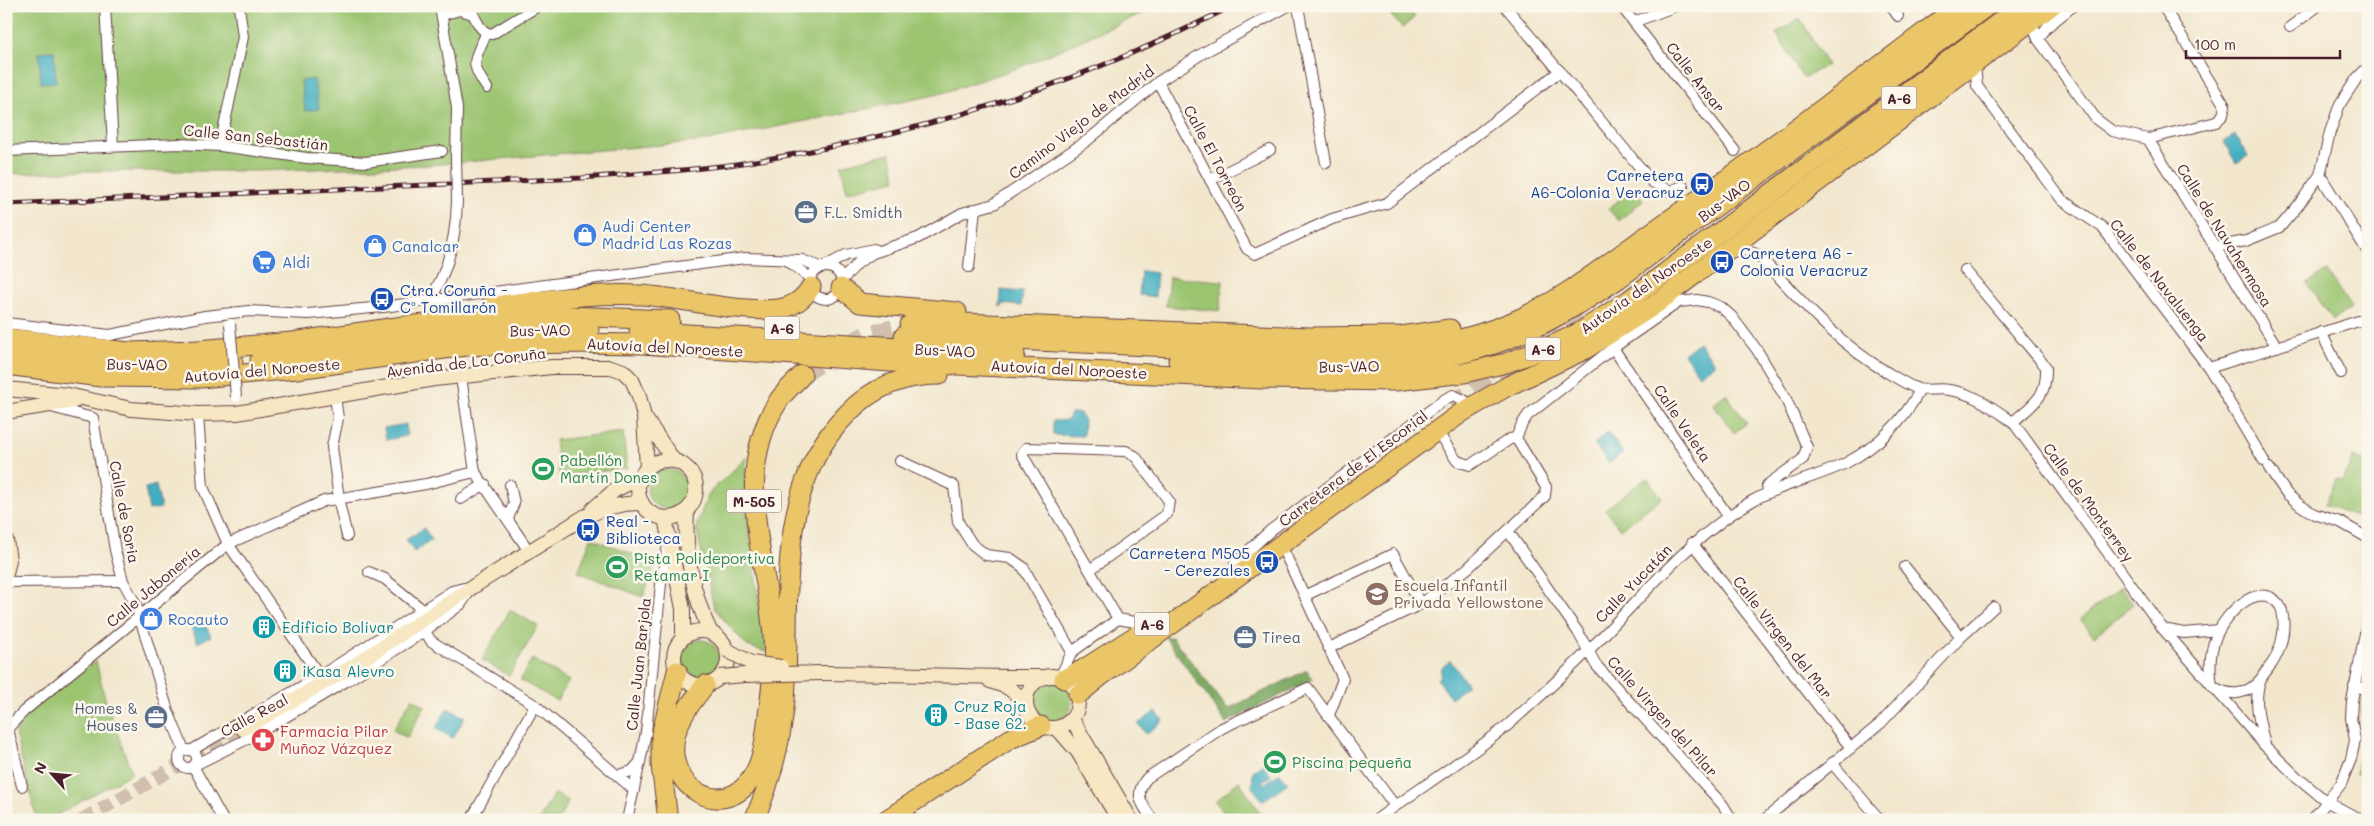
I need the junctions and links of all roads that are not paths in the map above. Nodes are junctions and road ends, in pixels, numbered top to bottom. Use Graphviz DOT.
graph roads {
  1 [pos="105,6"];
  2 [pos="239,6"];
  3 [pos="538,6"];
  4 [pos="1288,6"];
  5 [pos="1298,6"];
  6 [pos="1505,6"];
  7 [pos="1621,6"];
  8 [pos="1676,6"];
  9 [pos="1890,6"];
  10 [pos="1959,6"];
  11 [pos="1988,6"];
  12 [pos="1993,6"];
  13 [pos="2051,6"];
  14 [pos="2073,6"];
  15 [pos="2163,6"];
  16 [pos="2318,6"];
  17 [pos="471,10"];
  18 [pos="441,11"];
  19 [pos="1898,16"];
  20 [pos="1634,22"];
  21 [pos="2030,22"];
  22 [pos="2290,27"];
  23 [pos="486,34"];
  24 [pos="1975,65"];
  25 [pos="2368,67"];
  26 [pos="1560,72"];
  27 [pos="1955,80"];
  28 [pos="1158,82"];
  29 [pos="1978,86"];
  30 [pos="487,88"];
  31 [pos="2148,139"];
  32 [pos="113,146"];
  33 [pos="220,146"];
  34 [pos="1270,150"];
  35 [pos="6,151"];
  36 [pos="442,151"];
  37 [pos="1735,151"];
  38 [pos="1326,163"];
  39 [pos="2320,175"];
  40 [pos="1210,180"];
  41 [pos="1683,186"];
  42 [pos="1777,190"];
  43 [pos="975,209"];
  44 [pos="1763,224"];
  45 [pos="2215,247"];
  46 [pos="885,248"];
  47 [pos="2368,252"];
  48 [pos="1758,255"];
  49 [pos="787,260"];
  50 [pos="1710,263"];
  51 [pos="823,267"];
  52 [pos="969,267"];
  53 [pos="1965,270"];
  54 [pos="811,283"];
  55 [pos="841,284"];
  56 [pos="428,301"];
  57 [pos="1551,303"];
  58 [pos="1589,310"];
  59 [pos="230,313"];
  60 [pos="2368,318"];
  61 [pos="6,323"];
  62 [pos="910,325"];
  63 [pos="1042,325"];
  64 [pos="404,326"];
  65 [pos="2321,332"];
  66 [pos="6,338"];
  67 [pos="2276,346"];
  68 [pos="1613,348"];
  69 [pos="6,352"];
  70 [pos="6,365"];
  71 [pos="2208,368"];
  72 [pos="2341,373"];
  73 [pos="802,375"];
  74 [pos="461,377"];
  75 [pos="8,390"];
  76 [pos="1920,390"];
  77 [pos="335,397"];
  78 [pos="85,400"];
  79 [pos="46,406"];
  80 [pos="1456,410"];
  81 [pos="7,412"];
  82 [pos="237,413"];
  83 [pos="198,414"];
  84 [pos="644,417"];
  85 [pos="2013,422"];
  86 [pos="1437,431"];
  87 [pos="1516,438"];
  88 [pos="674,461"];
  89 [pos="900,461"];
  90 [pos="475,472"];
  91 [pos="644,473"];
  92 [pos="485,484"];
  93 [pos="510,485"];
  94 [pos="1768,492"];
  95 [pos="338,497"];
  96 [pos="461,499"];
  97 [pos="642,503"];
  98 [pos="687,510"];
  99 [pos="1728,516"];
  100 [pos="584,517"];
  101 [pos="665,518"];
  102 [pos="508,519"];
  103 [pos="1288,527"];
  104 [pos="1508,531"];
  105 [pos="347,536"];
  106 [pos="2368,538"];
  107 [pos="669,539"];
  108 [pos="6,540"];
  109 [pos="1692,543"];
  110 [pos="228,544"];
  111 [pos="1281,545"];
  112 [pos="528,551"];
  113 [pos="1235,563"];
  114 [pos="1905,566"];
  115 [pos="1091,569"];
  116 [pos="369,572"];
  117 [pos="6,574"];
  118 [pos="123,581"];
  119 [pos="6,582"];
  120 [pos="1228,584"];
  121 [pos="474,586"];
  122 [pos="1306,595"];
  123 [pos="1422,604"];
  124 [pos="1994,607"];
  125 [pos="423,610"];
  126 [pos="140,617"];
  127 [pos="2368,618"];
  128 [pos="1118,619"];
  129 [pos="1151,625"];
  130 [pos="2163,629"];
  131 [pos="2219,630"];
  132 [pos="425,631"];
  133 [pos="711,633"];
  134 [pos="683,637"];
  135 [pos="1961,637"];
  136 [pos="774,638"];
  137 [pos="1329,648"];
  138 [pos="727,650"];
  139 [pos="2364,650"];
  140 [pos="1588,651"];
  141 [pos="1072,652"];
  142 [pos="677,672"];
  143 [pos="821,673"];
  144 [pos="320,676"];
  145 [pos="980,678"];
  146 [pos="1057,678"];
  147 [pos="2261,680"];
  148 [pos="713,681"];
  149 [pos="2212,686"];
  150 [pos="2354,686"];
  151 [pos="2368,690"];
  152 [pos="1078,695"];
  153 [pos="1026,701"];
  154 [pos="535,705"];
  155 [pos="1329,715"];
  156 [pos="1072,719"];
  157 [pos="1049,727"];
  158 [pos="243,729"];
  159 [pos="7,730"];
  160 [pos="2265,746"];
  161 [pos="1851,748"];
  162 [pos="188,750"];
  163 [pos="640,762"];
  164 [pos="1832,763"];
  165 [pos="191,767"];
  166 [pos="618,775"];
  167 [pos="22,786"];
  168 [pos="634,790"];
  169 [pos="2326,801"];
  170 [pos="1395,806"];
  171 [pos="216,820"];
  172 [pos="223,820"];
  173 [pos="470,820"];
  174 [pos="627,820"];
  175 [pos="668,820"];
  176 [pos="745,820"];
  177 [pos="754,820"];
  178 [pos="886,820"];
  179 [pos="1119,820"];
  180 [pos="1131,820"];
  181 [pos="1154,820"];
  182 [pos="1376,820"];
  183 [pos="1732,820"];
  184 [pos="1764,820"];
  185 [pos="1880,820"];
  186 [pos="2312,820"];
  187 [pos="2361,820"];
  1 -- 32 [label="street"];
  2 -- 33 [label="street"];
  3 -- 23 [label="street"];
  4 -- 28 [label="street, Camino Viejo de Madrid"];
  5 -- 38 [label="street"];
  6 -- 26 [label="street"];
  7 -- 20 [label="street, Calle Ansar"];
  8 -- 20 [label="street"];
  9 -- 19 [label="street"];
  10 -- 57 [label="highway, Autovía del Noroeste / A-6"];
  11 -- 69 [label="highway, Bus-VAO"];
  12 -- 58 [label="highway"];
  13 -- 21 [label="highway"];
  14 -- 21 [label="street"];
  15 -- 31 [label="street"];
  16 -- 22 [label="street"];
  17 -- 18 [label="street"];
  17 -- 23 [label="street"];
  18 -- 56 [label="street, bridge"];
  20 -- 37 [label="street, Calle Ansar"];
  21 -- 24 [label="highway"];
  21 -- 31 [label="street"];
  21 -- 42 [label="highway, Autovía del Noroeste / A-6"];
  23 -- 30 [label="street"];
  24 -- 27 [label="highway"];
  24 -- 29 [label="street, Calle de Navaluenga"];
  25 -- 39 [label="street"];
  26 -- 40 [label="street, Calle El Torreón"];
  26 -- 41 [label="street"];
  27 -- 29 [label="street"];
  27 -- 44 [label="highway"];
  28 -- 40 [label="street, Calle El Torreón"];
  28 -- 43 [label="street, Camino Viejo de Madrid"];
  29 -- 71 [label="street, Calle de Navaluenga"];
  31 -- 45 [label="street, Calle de Navahermosa"];
  32 -- 33 [label="street, Calle San Sebastián"];
  32 -- 35 [label="street, Calle San Sebastián"];
  33 -- 36 [label="street, Calle San Sebastián"];
  34 -- 40 [label="street"];
  39 -- 45 [label="street"];
  39 -- 47 [label="street"];
  42 -- 70 [label="highway, Autovía del Noroeste / A-6"];
  42 -- 177 [label="highway"];
  43 -- 46 [label="street, Camino Viejo de Madrid"];
  43 -- 52 [label="street"];
  44 -- 48 [label="street"];
  44 -- 50 [label="highway"];
  45 -- 67 [label="street, Calle de Navahermosa"];
  46 -- 51 [label="street, Camino Viejo de Madrid"];
  46 -- 55 [label="street, Camino Viejo de Madrid"];
  48 -- 50 [label="street"];
  48 -- 76 [label="street"];
  49 -- 51 [label="street"];
  49 -- 54 [label="street"];
  49 -- 56 [label="street"];
  50 -- 80 [label="highway"];
  51 -- 54 [label="street"];
  51 -- 55 [label="street"];
  53 -- 85 [label="street"];
  54 -- 55 [label="street"];
  54 -- 64 [label="highway"];
  55 -- 63 [label="highway"];
  56 -- 59 [label="street"];
  57 -- 63 [label="highway"];
  57 -- 64 [label="highway, Autovía del Noroeste / A-6"];
  59 -- 61 [label="street"];
  59 -- 82 [label="street, bridge"];
  60 -- 65 [label="street"];
  62 -- 63 [label="highway"];
  64 -- 66 [label="highway, Autovía del Noroeste / A-6"];
  65 -- 67 [label="street"];
  65 -- 72 [label="street"];
  67 -- 71 [label="street"];
  68 -- 87 [label="street"];
  68 -- 94 [label="street"];
  68 -- 99 [label="street, Calle Veleta"];
  71 -- 106 [label="street, Calle de Navaluenga"];
  73 -- 136 [label="highway, M-505"];
  74 -- 77 [label="street, Avenida de La Coruña"];
  74 -- 84 [label="street, Avenida de La Coruña"];
  74 -- 90 [label="street"];
  75 -- 78 [label="street, Avenida de La Coruña"];
  76 -- 85 [label="street, Calle de Monterrey"];
  76 -- 94 [label="street, Calle Yucatán"];
  77 -- 82 [label="street, Avenida de La Coruña"];
  77 -- 95 [label="street"];
  78 -- 79 [label="street, Avenida de La Coruña"];
  78 -- 83 [label="street, Avenida de La Coruña"];
  79 -- 81 [label="street, Avenida de La Coruña"];
  79 -- 118 [label="street, Calle de Soria"];
  80 -- 86 [label="highway"];
  80 -- 103 [label="highway"];
  80 -- 113 [label="street, Carretera de El Escorial"];
  82 -- 83 [label="street, Avenida de La Coruña"];
  83 -- 110 [label="street"];
  84 -- 88 [label="street, Avenida de La Coruña"];
  84 -- 91 [label="street, Avenida de La Coruña"];
  85 -- 130 [label="street, Calle de Monterrey"];
  86 -- 87 [label="street"];
  86 -- 111 [label="highway"];
  87 -- 104 [label="street"];
  88 -- 91 [label="street"];
  88 -- 98 [label="street"];
  89 -- 141 [label="street"];
  90 -- 92 [label="street"];
  90 -- 95 [label="street, Calle Jabonería"];
  91 -- 97 [label="street"];
  91 -- 100 [label="street, Calle Real"];
  92 -- 96 [label="street"];
  92 -- 102 [label="street"];
  93 -- 102 [label="street"];
  94 -- 99 [label="street, Calle Yucatán"];
  95 -- 105 [label="street"];
  95 -- 110 [label="street, Calle Jabonería"];
  97 -- 100 [label="street, Calle Real"];
  97 -- 101 [label="street"];
  98 -- 101 [label="street"];
  98 -- 133 [label="street"];
  99 -- 109 [label="street, Calle Yucatán"];
  100 -- 112 [label="street, Calle Real"];
  101 -- 107 [label="street"];
  102 -- 112 [label="street"];
  103 -- 113 [label="highway, A-6"];
  103 -- 120 [label="highway"];
  104 -- 123 [label="street"];
  104 -- 140 [label="street, Calle Virgen del Pilar"];
  107 -- 134 [label="street"];
  107 -- 163 [label="street, Calle Juan Barjola"];
  108 -- 117 [label="street"];
  109 -- 140 [label="street, Calle Yucatán"];
  109 -- 161 [label="street, Calle Virgen del Mar"];
  110 -- 126 [label="street, Calle Jabonería"];
  110 -- 144 [label="street"];
  111 -- 120 [label="highway"];
  111 -- 122 [label="street"];
  112 -- 121 [label="street, Calle Real"];
  113 -- 129 [label="highway, A-6"];
  114 -- 135 [label="street"];
  115 -- 115 [label="street"];
  115 -- 128 [label="street"];
  116 -- 125 [label="street"];
  118 -- 119 [label="street"];
  118 -- 126 [label="street, Calle de Soria"];
  120 -- 152 [label="highway"];
  121 -- 125 [label="street, Calle Real"];
  121 -- 132 [label="street, Calle Real"];
  121 -- 158 [label="street, Calle Real"];
  122 -- 123 [label="street"];
  122 -- 137 [label="street"];
  123 -- 137 [label="street"];
  124 -- 135 [label="street"];
  125 -- 144 [label="street, Calle Real"];
  126 -- 159 [label="street, Calle Jabonería"];
  126 -- 162 [label="street, Calle de Soria"];
  127 -- 139 [label="street"];
  128 -- 129 [label="street"];
  128 -- 141 [label="street"];
  129 -- 146 [label="highway, A-6"];
  130 -- 131 [label="street"];
  130 -- 149 [label="street, Calle de Monterrey"];
  131 -- 147 [label="street"];
  131 -- 149 [label="street"];
  132 -- 154 [label="street"];
  132 -- 165 [label="street, Calle Real"];
  133 -- 134 [label="street"];
  133 -- 138 [label="street"];
  134 -- 142 [label="street"];
  135 -- 161 [label="street"];
  136 -- 148 [label="highway"];
  136 -- 176 [label="highway, M-505"];
  137 -- 155 [label="street"];
  138 -- 143 [label="street, bridge"];
  138 -- 148 [label="street"];
  139 -- 150 [label="street"];
  140 -- 170 [label="street, Calle Yucatán"];
  140 -- 183 [label="street, Calle Virgen del Pilar"];
  141 -- 146 [label="street"];
  142 -- 148 [label="street"];
  142 -- 175 [label="highway"];
  143 -- 145 [label="street"];
  143 -- 148 [label="street, bridge"];
  144 -- 162 [label="street, Calle Real"];
  145 -- 146 [label="street"];
  145 -- 153 [label="street"];
  146 -- 152 [label="street"];
  146 -- 153 [label="street"];
  147 -- 149 [label="street"];
  147 -- 160 [label="street"];
  149 -- 160 [label="street, Calle de Monterrey"];
  150 -- 151 [label="street"];
  150 -- 169 [label="street"];
  152 -- 156 [label="street"];
  153 -- 157 [label="street"];
  154 -- 166 [label="street"];
  154 -- 173 [label="street"];
  155 -- 170 [label="street"];
  155 -- 181 [label="street"];
  156 -- 157 [label="street"];
  156 -- 180 [label="street"];
  157 -- 178 [label="highway"];
  157 -- 179 [label="street"];
  159 -- 167 [label="street"];
  160 -- 169 [label="street, Calle de Monterrey"];
  161 -- 164 [label="street"];
  162 -- 165 [label="street"];
  162 -- 165 [label="street"];
  163 -- 166 [label="street"];
  163 -- 168 [label="street, Calle Juan Barjola"];
  164 -- 184 [label="street"];
  164 -- 185 [label="street"];
  165 -- 171 [label="street"];
  165 -- 172 [label="street"];
  166 -- 168 [label="street"];
  168 -- 174 [label="street, Calle Juan Barjola"];
  169 -- 186 [label="street"];
  169 -- 187 [label="street, Calle de Monterrey"];
  170 -- 182 [label="street, Calle Yucatán"];
}
